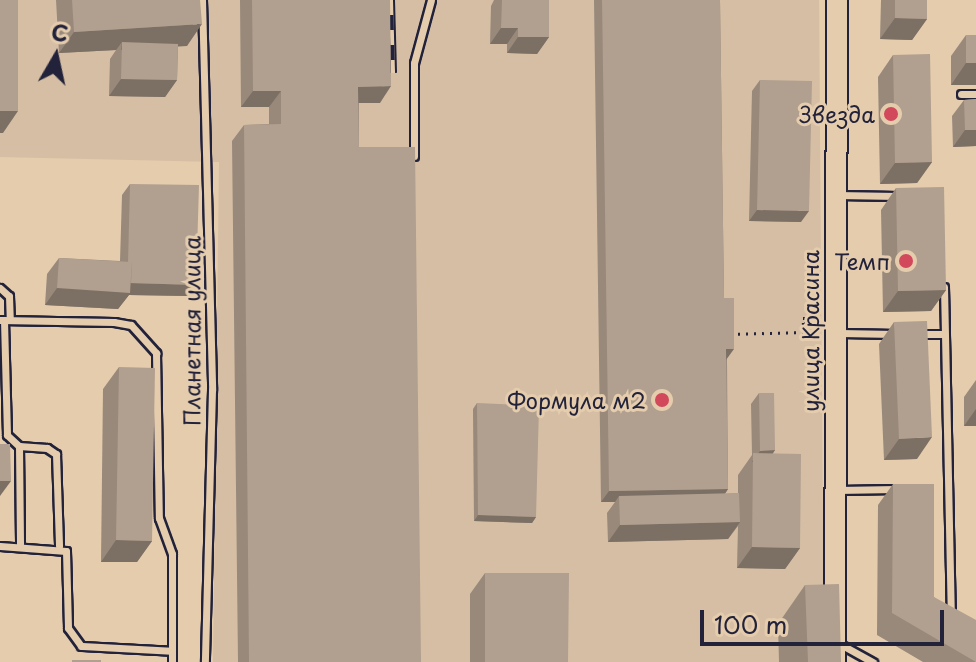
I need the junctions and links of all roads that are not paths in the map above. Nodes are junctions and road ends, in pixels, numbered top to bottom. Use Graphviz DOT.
graph roads {
  1 [pos="202,0"];
  2 [pos="431,0"];
  3 [pos="837,0"];
  4 [pos="961,94"];
  5 [pos="976,94"];
  6 [pos="414,174"];
  7 [pos="835,195"];
  8 [pos="915,196"];
  9 [pos="943,277"];
  10 [pos="0,288"];
  11 [pos="5,320"];
  12 [pos="834,333"];
  13 [pos="944,334"];
  14 [pos="3,431"];
  15 [pos="19,446"];
  16 [pos="914,489"];
  17 [pos="930,489"];
  18 [pos="946,489"];
  19 [pos="835,490"];
  20 [pos="0,546"];
  21 [pos="20,546"];
  22 [pos="59,546"];
  23 [pos="964,621"];
  24 [pos="172,651"];
  25 [pos="835,652"];
  26 [pos="172,662"];
  27 [pos="205,662"];
  28 [pos="873,662"];
  1 -- 27 [label="lane, Планетная улица"];
  2 -- 6 [label="lane"];
  3 -- 7 [label="street, улица Красина"];
  4 -- 5 [label="lane"];
  7 -- 8 [label="lane"];
  7 -- 12 [label="street, улица Красина"];
  9 -- 13 [label="lane"];
  10 -- 11 [label="lane"];
  11 -- 14 [label="lane"];
  11 -- 24 [label="lane"];
  12 -- 13 [label="lane"];
  12 -- 19 [label="street, улица Красина"];
  13 -- 18 [label="lane"];
  14 -- 15 [label="lane"];
  15 -- 21 [label="lane"];
  15 -- 22 [label="lane"];
  16 -- 19 [label="lane"];
  17 -- 18 [label="lane"];
  18 -- 23 [label="lane"];
  19 -- 25 [label="street, улица Красина"];
  20 -- 21 [label="lane"];
  21 -- 22 [label="lane"];
  22 -- 24 [label="lane"];
  24 -- 26 [label="lane"];
  25 -- 28 [label="lane"];
}
